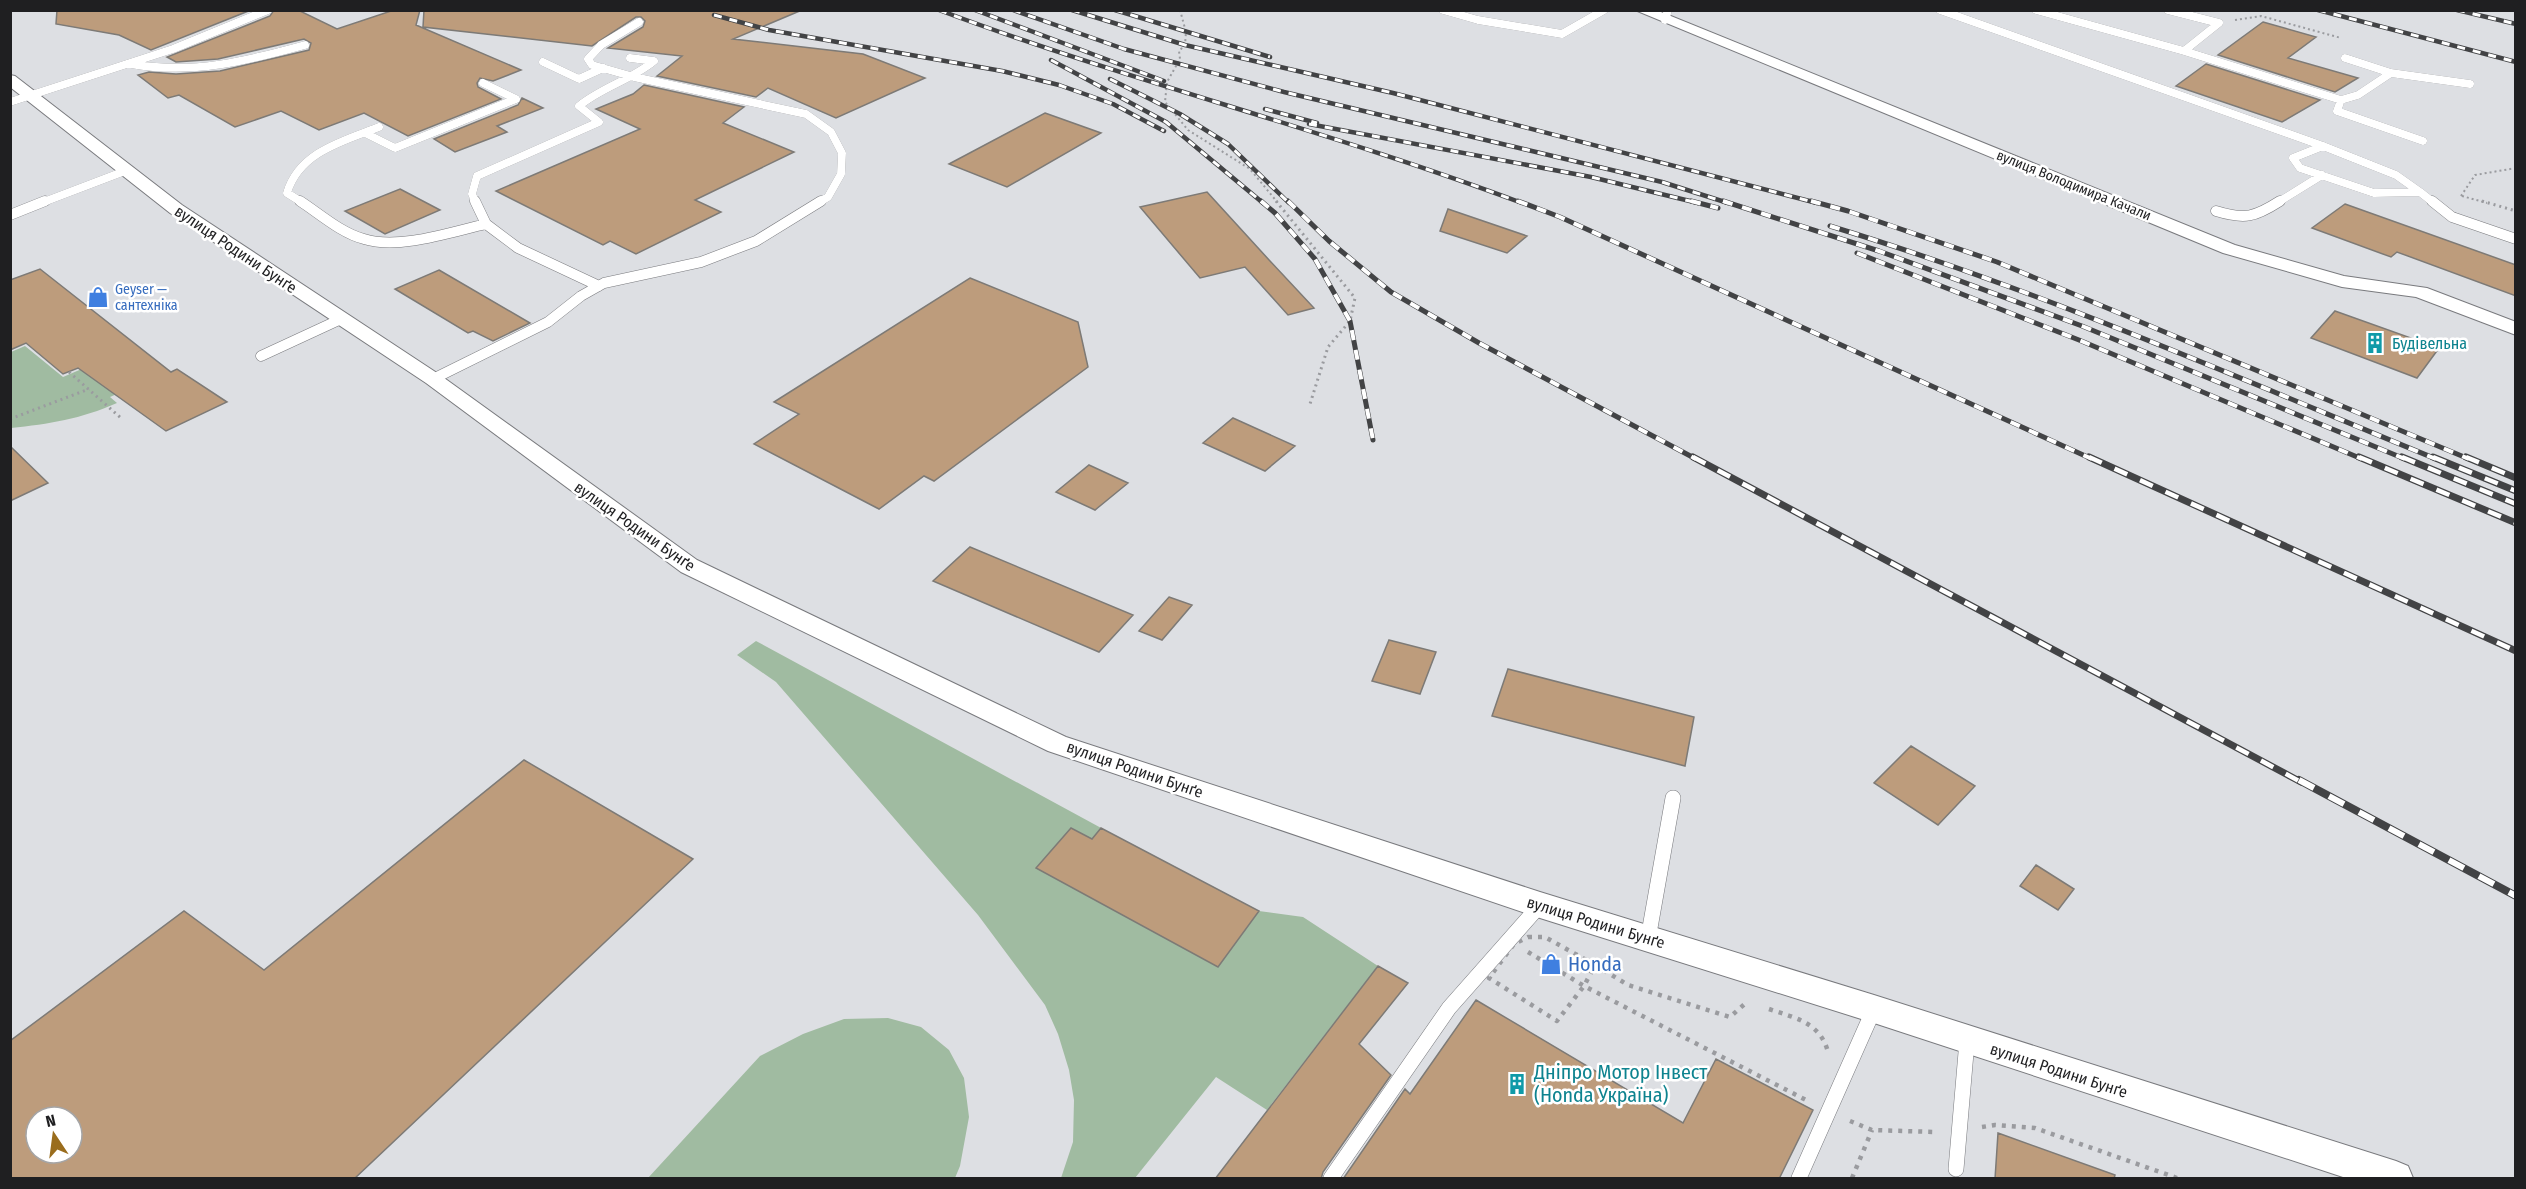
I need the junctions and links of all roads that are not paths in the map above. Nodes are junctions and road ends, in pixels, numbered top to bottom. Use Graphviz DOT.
graph roads {
  1 [pos="268,10"];
  2 [pos="1443,10"];
  3 [pos="1589,10"];
  4 [pos="1642,10"];
  5 [pos="1940,10"];
  6 [pos="2036,10"];
  7 [pos="2168,10"];
  8 [pos="1602,12"];
  9 [pos="1667,15"];
  10 [pos="639,22"];
  11 [pos="305,45"];
  12 [pos="2184,51"];
  13 [pos="630,58"];
  14 [pos="2345,58"];
  15 [pos="543,62"];
  16 [pos="131,64"];
  17 [pos="603,68"];
  18 [pos="2391,73"];
  19 [pos="633,77"];
  20 [pos="10,79"];
  21 [pos="483,82"];
  22 [pos="2470,84"];
  23 [pos="21,99"];
  24 [pos="2342,100"];
  25 [pos="379,127"];
  26 [pos="365,133"];
  27 [pos="2423,141"];
  28 [pos="2323,146"];
  29 [pos="125,171"];
  30 [pos="2322,176"];
  31 [pos="2420,192"];
  32 [pos="2216,211"];
  33 [pos="10,215"];
  34 [pos="486,224"];
  35 [pos="2516,239"];
  36 [pos="599,286"];
  37 [pos="341,320"];
  38 [pos="2516,329"];
  39 [pos="261,356"];
  40 [pos="433,379"];
  41 [pos="1673,798"];
  42 [pos="1539,905"];
  43 [pos="1648,939"];
  44 [pos="1874,1009"];
  45 [pos="1967,1041"];
  46 [pos="1956,1169"];
  47 [pos="1331,1179"];
  48 [pos="1799,1179"];
  49 [pos="2396,1179"];
  1 -- 16 [label="lane"];
  2 -- 8 [label="lane"];
  3 -- 8 [label="lane"];
  4 -- 9 [label="street, вулиця Володимира Качали"];
  5 -- 28 [label="lane"];
  6 -- 12 [label="lane"];
  7 -- 12 [label="lane"];
  9 -- 38 [label="street, вулиця Володимира Качали"];
  10 -- 17 [label="lane"];
  11 -- 16 [label="lane"];
  12 -- 24 [label="lane"];
  13 -- 19 [label="lane"];
  14 -- 18 [label="lane"];
  15 -- 17 [label="lane"];
  16 -- 23 [label="lane"];
  17 -- 19 [label="lane"];
  18 -- 22 [label="lane"];
  18 -- 24 [label="lane"];
  19 -- 34 [label="lane"];
  19 -- 36 [label="lane"];
  20 -- 23 [label="street, вулиця Родини Бунґе"];
  21 -- 26 [label="lane"];
  23 -- 29 [label="street, вулиця Родини Бунґе"];
  24 -- 27 [label="lane"];
  25 -- 26 [label="lane"];
  26 -- 34 [label="lane"];
  28 -- 30 [label="lane"];
  28 -- 31 [label="lane"];
  29 -- 33 [label="lane"];
  29 -- 37 [label="street, вулиця Родини Бунґе"];
  30 -- 31 [label="lane"];
  30 -- 32 [label="lane"];
  31 -- 35 [label="lane"];
  34 -- 36 [label="lane"];
  36 -- 40 [label="lane"];
  37 -- 39 [label="lane"];
  37 -- 40 [label="street, вулиця Родини Бунґе"];
  40 -- 42 [label="street, вулиця Родини Бунґе"];
  41 -- 43 [label="lane"];
  42 -- 43 [label="street, вулиця Родини Бунґе"];
  42 -- 47 [label="lane"];
  43 -- 44 [label="street, вулиця Родини Бунґе"];
  44 -- 45 [label="street, вулиця Родини Бунґе"];
  44 -- 48 [label="lane"];
  45 -- 46 [label="lane"];
  45 -- 49 [label="street, вулиця Родини Бунґе"];
}
